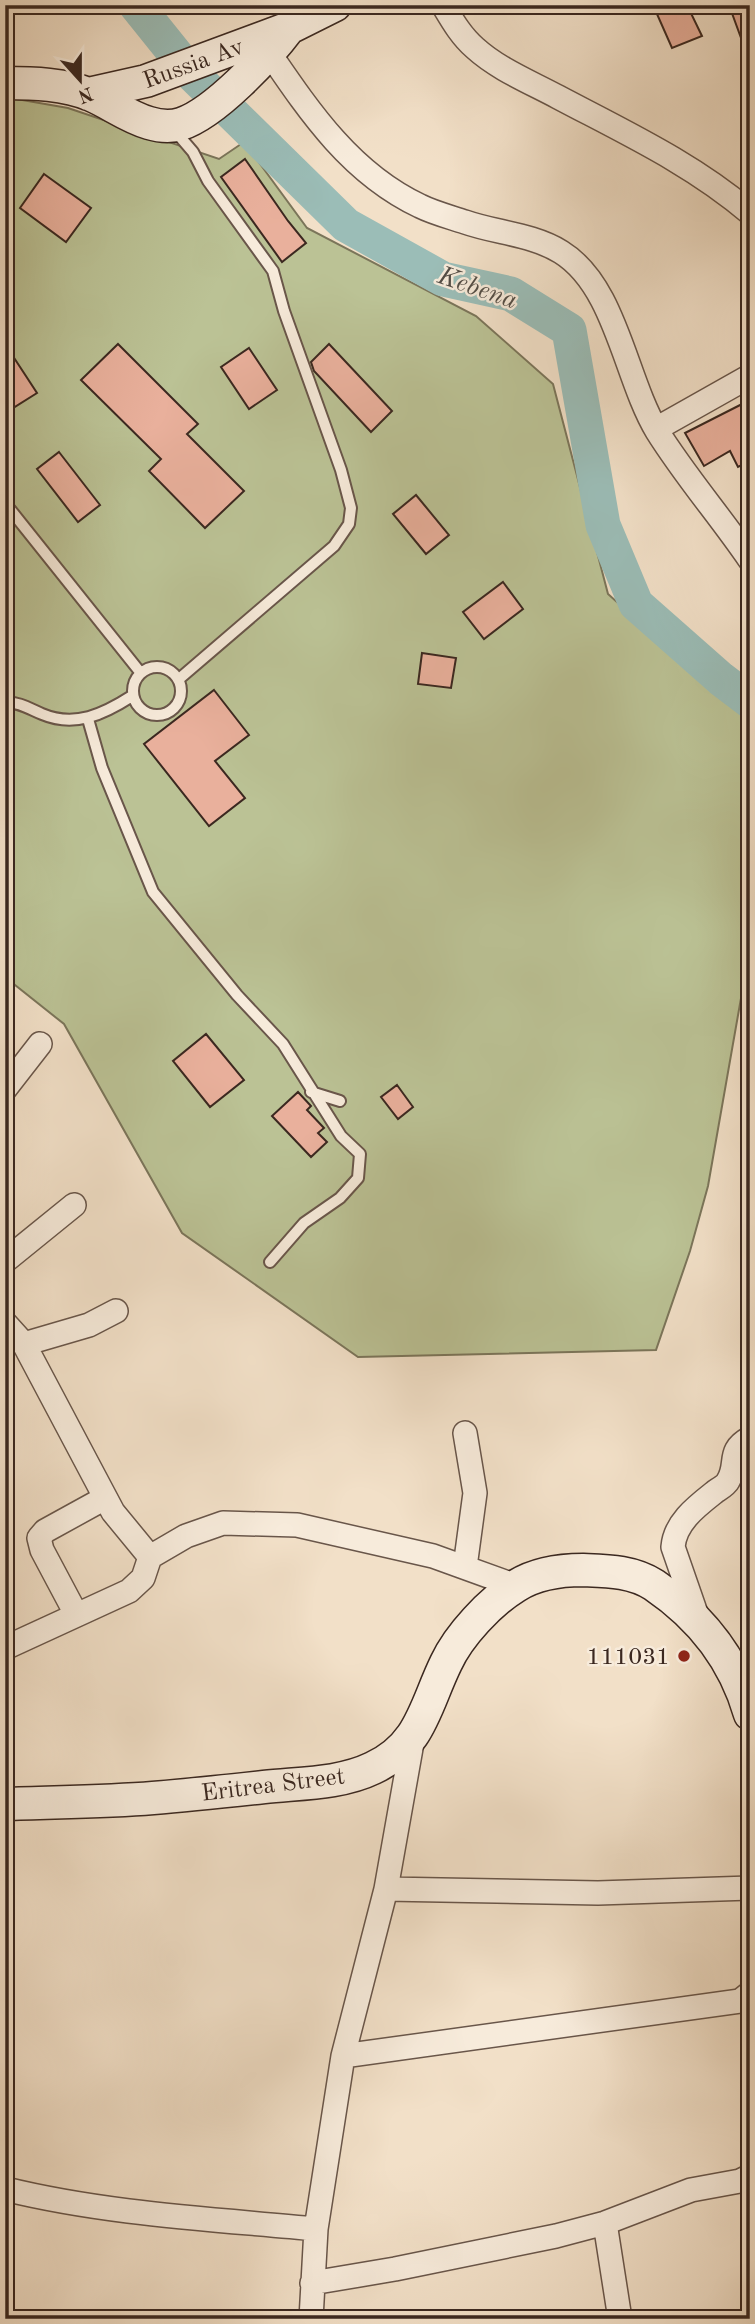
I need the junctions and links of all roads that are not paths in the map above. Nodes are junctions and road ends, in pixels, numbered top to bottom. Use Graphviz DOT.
graph roads {
  1 [pos="335,5"];
  2 [pos="443,5"];
  3 [pos="289,17"];
  4 [pos="254,58"];
  5 [pos="5,83"];
  6 [pos="88,94"];
  7 [pos="177,125"];
  8 [pos="750,213"];
  9 [pos="750,376"];
  10 [pos="656,429"];
  11 [pos="5,503"];
  12 [pos="740,527"];
  13 [pos="750,560"];
  14 [pos="140,672"];
  15 [pos="179,679"];
  16 [pos="132,696"];
  17 [pos="5,702"];
  18 [pos="88,719"];
  19 [pos="40,1044"];
  20 [pos="5,1088"];
  21 [pos="311,1092"];
  22 [pos="340,1101"];
  23 [pos="74,1205"];
  24 [pos="5,1261"];
  25 [pos="270,1262"];
  26 [pos="116,1311"];
  27 [pos="5,1324"];
  28 [pos="24,1344"];
  29 [pos="466,1433"];
  30 [pos="750,1438"];
  31 [pos="105,1498"];
  32 [pos="150,1557"];
  33 [pos="465,1567"];
  34 [pos="516,1586"];
  35 [pos="76,1614"];
  36 [pos="698,1619"];
  37 [pos="5,1648"];
  38 [pos="750,1714"];
  39 [pos="413,1738"];
  40 [pos="5,1804"];
  41 [pos="750,1888"];
  42 [pos="386,1889"];
  43 [pos="750,1993"];
  44 [pos="343,2056"];
  45 [pos="750,2176"];
  46 [pos="5,2189"];
  47 [pos="605,2223"];
  48 [pos="316,2229"];
  49 [pos="312,2283"];
  50 [pos="311,2319"];
  51 [pos="620,2319"];
  1 -- 3 [label="main road, Russia Av"];
  2 -- 8 [label="street"];
  3 -- 4 [label="main road, Russia Av"];
  4 -- 6 [label="main road, Russia Av"];
  4 -- 7 [label="main road, Russia Av"];
  4 -- 10 [label="street"];
  5 -- 6 [label="main road"];
  6 -- 7 [label="main road, Russia Av"];
  7 -- 15 [label="lane"];
  9 -- 10 [label="street"];
  10 -- 12 [label="street"];
  11 -- 14 [label="lane"];
  12 -- 13 [label="street"];
  14 -- 15 [label="lane"];
  14 -- 16 [label="lane"];
  15 -- 16 [label="lane"];
  16 -- 18 [label="lane"];
  17 -- 18 [label="lane"];
  18 -- 21 [label="lane"];
  19 -- 20 [label="street"];
  21 -- 22 [label="lane"];
  21 -- 25 [label="lane"];
  23 -- 24 [label="street"];
  26 -- 28 [label="street"];
  27 -- 28 [label="street"];
  28 -- 31 [label="street"];
  29 -- 33 [label="street"];
  30 -- 36 [label="street"];
  31 -- 32 [label="street"];
  31 -- 35 [label="street"];
  32 -- 33 [label="street"];
  32 -- 35 [label="street"];
  33 -- 34 [label="street"];
  34 -- 36 [label="main road, Eritrea Street"];
  34 -- 39 [label="main road, Eritrea Street"];
  35 -- 37 [label="street"];
  36 -- 38 [label="main road, Eritrea Street"];
  39 -- 40 [label="main road, Eritrea Street"];
  39 -- 42 [label="street"];
  41 -- 42 [label="street"];
  42 -- 44 [label="street"];
  43 -- 44 [label="street"];
  44 -- 48 [label="street"];
  45 -- 47 [label="street"];
  46 -- 48 [label="street"];
  47 -- 49 [label="street"];
  47 -- 51 [label="street"];
  48 -- 49 [label="street"];
  49 -- 50 [label="street"];
}
